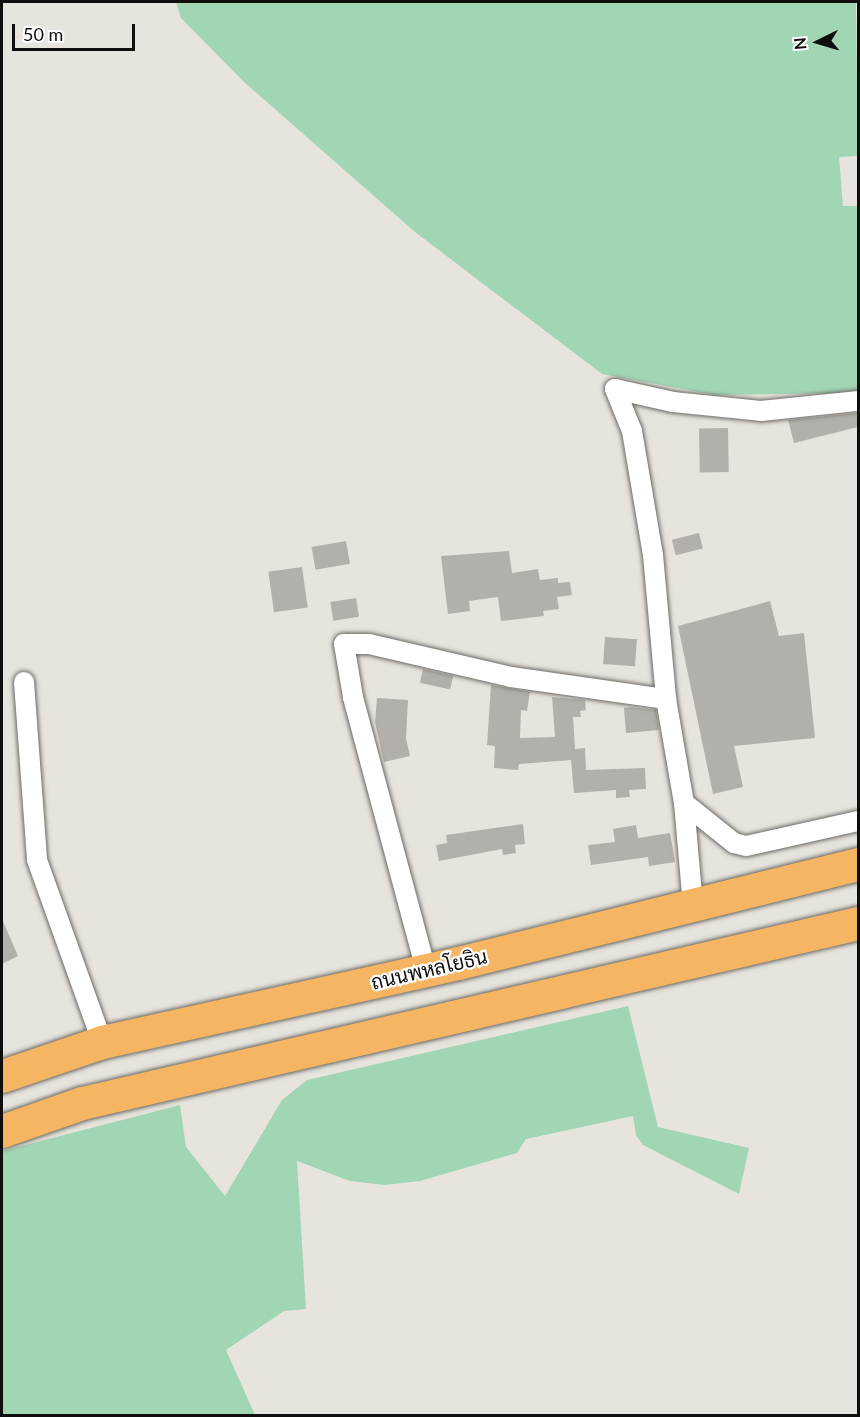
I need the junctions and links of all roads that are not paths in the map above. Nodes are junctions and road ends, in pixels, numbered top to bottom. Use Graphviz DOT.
graph roads {
  1 [pos="858,402"];
  2 [pos="24,682"];
  3 [pos="666,699"];
  4 [pos="684,803"];
  5 [pos="858,821"];
  6 [pos="858,864"];
  7 [pos="693,905"];
  8 [pos="858,923"];
  9 [pos="458,963"];
  10 [pos="426,970"];
  11 [pos="467,1014"];
  12 [pos="102,1042"];
  13 [pos="2,1076"];
  14 [pos="2,1131"];
  1 -- 3 [label="street"];
  2 -- 12 [label="street"];
  3 -- 4 [label="street"];
  3 -- 10 [label="street"];
  4 -- 5 [label="street"];
  4 -- 7 [label="street"];
  6 -- 7 [label="highway, ถนนพหลโยธิน"];
  7 -- 9 [label="highway, ถนนพหลโยธิน"];
  8 -- 11 [label="highway"];
  9 -- 10 [label="highway, ถนนพหลโยธิน"];
  9 -- 11 [label="highway"];
  10 -- 12 [label="highway, ถนนพหลโยธิน"];
  11 -- 14 [label="highway"];
  12 -- 13 [label="highway, ถนนพหลโยธิน"];
}
